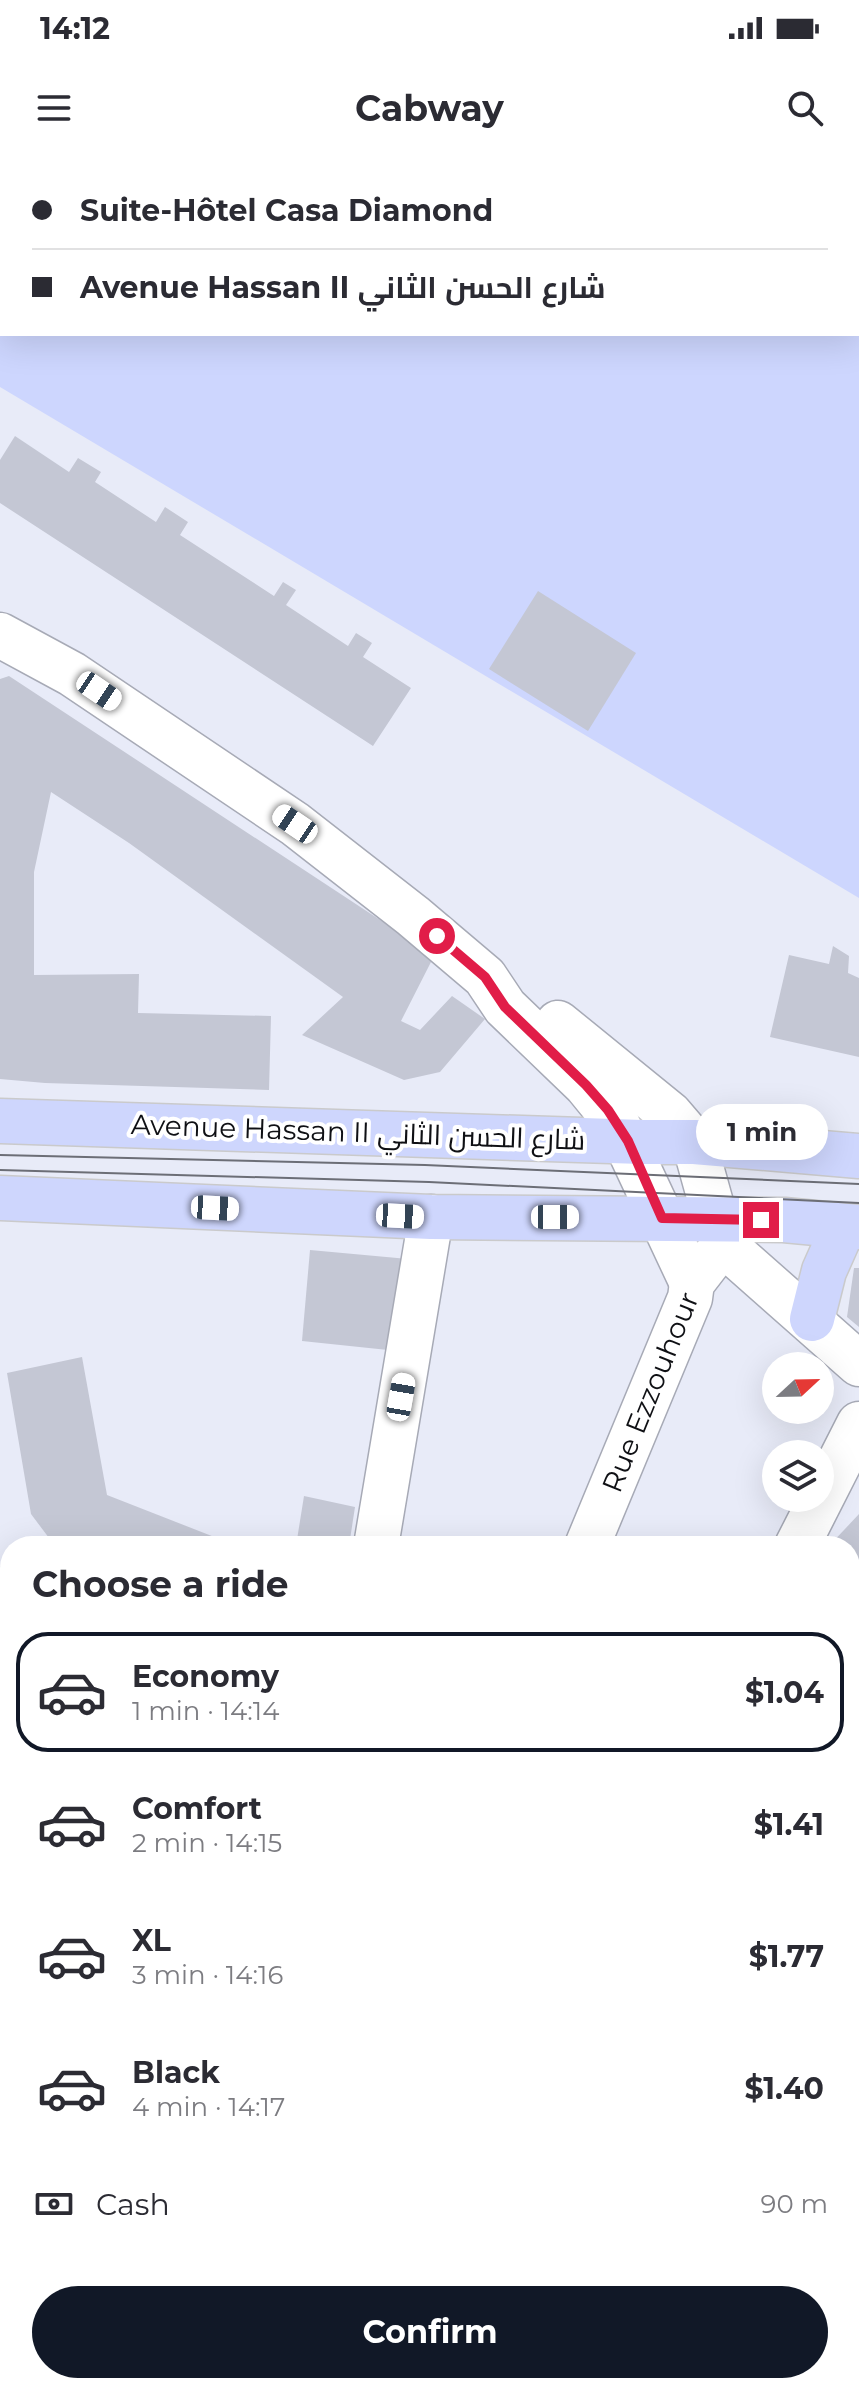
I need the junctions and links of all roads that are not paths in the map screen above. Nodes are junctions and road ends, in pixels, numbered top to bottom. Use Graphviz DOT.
graph roads {
  1 [pos="0,635"];
  2 [pos="485,977"];
  3 [pos="0,1121"];
  4 [pos="628,1141"];
  5 [pos="694,1142"];
  6 [pos="859,1156"];
  7 [pos="0,1198"];
  8 [pos="431,1217"];
  9 [pos="662,1218"];
  10 [pos="852,1227"];
  11 [pos="719,1231"];
  12 [pos="692,1283"];
  13 [pos="812,1319"];
  14 [pos="859,1364"];
  15 [pos="859,1424"];
  16 [pos="378,1536"];
  17 [pos="591,1536"];
  18 [pos="802,1536"];
  1 -- 2 [label="street"];
  2 -- 4 [label="street"];
  2 -- 5 [label="street"];
  3 -- 4 [label="main road, Avenue Hassan II شارع الحسن الثاني"];
  4 -- 5 [label="main road, Avenue Hassan II شارع الحسن الثاني"];
  4 -- 9 [label="street"];
  5 -- 6 [label="main road, Avenue Hassan II شارع الحسن الثاني"];
  5 -- 11 [label="street"];
  7 -- 8 [label="main road"];
  8 -- 9 [label="main road"];
  8 -- 16 [label="street"];
  9 -- 11 [label="main road"];
  9 -- 12 [label="street"];
  10 -- 11 [label="main road"];
  10 -- 13 [label="main road"];
  11 -- 12 [label="street, Rue Ezzouhour"];
  11 -- 13 [label="street"];
  12 -- 17 [label="street, Rue Ezzouhour"];
  13 -- 14 [label="street"];
  15 -- 18 [label="street"];
}
